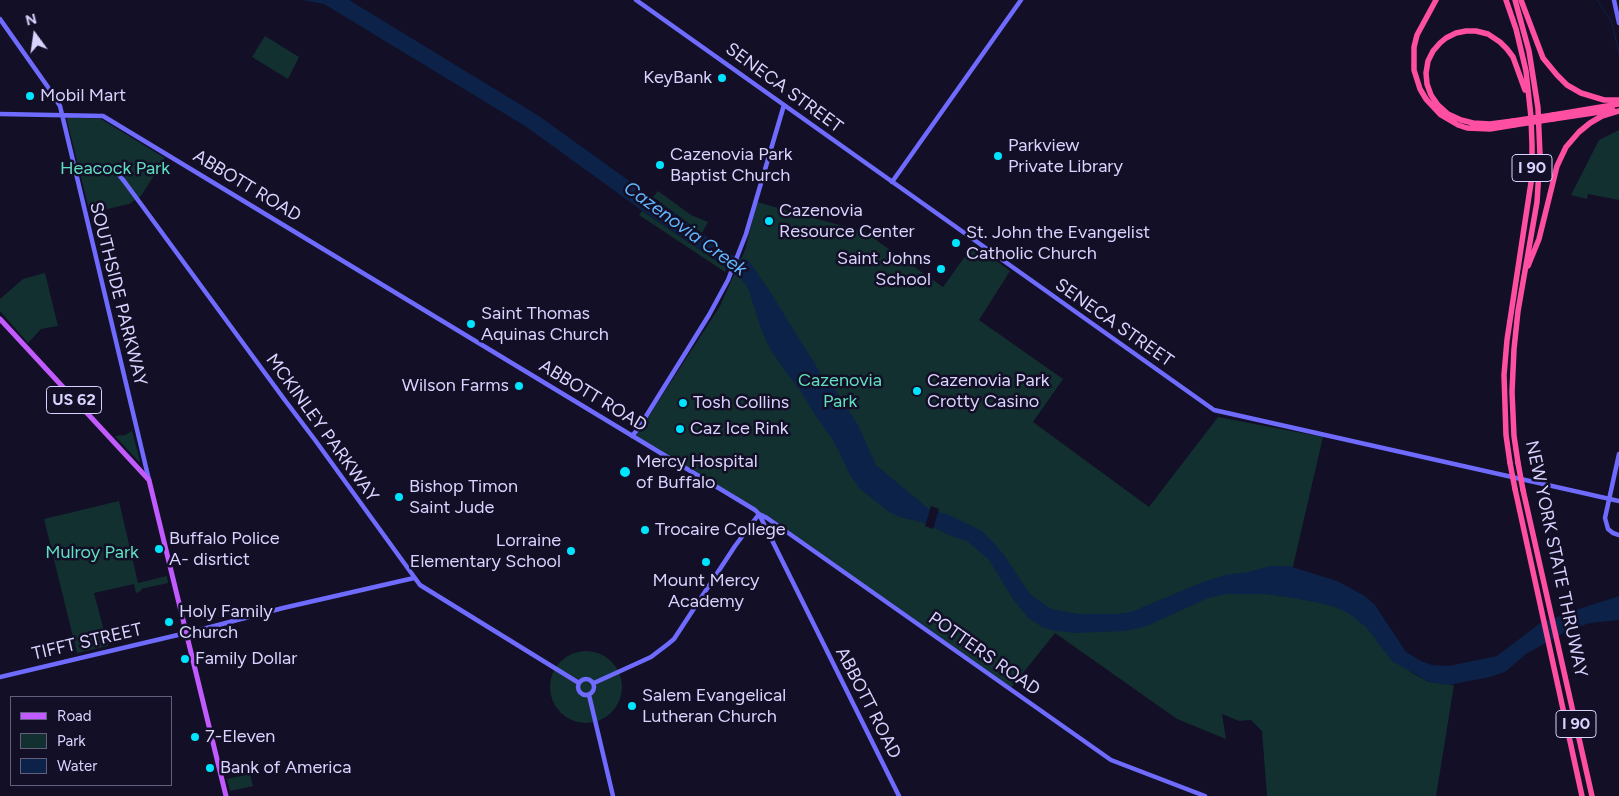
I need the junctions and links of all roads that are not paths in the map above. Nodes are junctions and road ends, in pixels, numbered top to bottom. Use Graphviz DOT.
graph roads {
  1 [pos="636,0"];
  2 [pos="1022,0"];
  3 [pos="1436,0"];
  4 [pos="1506,0"];
  5 [pos="1515,0"];
  6 [pos="1520,0"];
  7 [pos="1614,0"];
  8 [pos="0,19"];
  9 [pos="1619,22"];
  10 [pos="1529,100"];
  11 [pos="1619,100"];
  12 [pos="1619,104"];
  13 [pos="784,105"];
  14 [pos="1619,110"];
  15 [pos="0,114"];
  16 [pos="62,114"];
  17 [pos="1553,117"];
  18 [pos="1513,123"];
  19 [pos="75,172"];
  20 [pos="892,182"];
  21 [pos="1523,280"];
  22 [pos="0,319"];
  23 [pos="632,436"];
  24 [pos="1619,454"];
  25 [pos="149,480"];
  26 [pos="1609,499"];
  27 [pos="1619,501"];
  28 [pos="759,514"];
  29 [pos="1619,536"];
  30 [pos="414,578"];
  31 [pos="186,633"];
  32 [pos="0,676"];
  33 [pos="579,683"];
  34 [pos="594,684"];
  35 [pos="588,695"];
  36 [pos="226,796"];
  37 [pos="613,796"];
  38 [pos="899,796"];
  39 [pos="1205,796"];
  40 [pos="1582,796"];
  41 [pos="1592,796"];
  1 -- 13 [label="street, SENECA STREET"];
  2 -- 20 [label="street"];
  3 -- 18 [label="highway"];
  4 -- 10 [label="highway, NEW YORK STATE THRUWAY / I 90"];
  5 -- 21 [label="highway, NEW YORK STATE THRUWAY / I 90"];
  6 -- 11 [label="highway"];
  7 -- 9 [label="street"];
  8 -- 16 [label="street"];
  10 -- 18 [label="highway"];
  10 -- 40 [label="highway, NEW YORK STATE THRUWAY / I 90, bridge"];
  12 -- 17 [label="highway"];
  13 -- 20 [label="street, SENECA STREET"];
  13 -- 23 [label="street"];
  14 -- 17 [label="highway"];
  14 -- 21 [label="highway"];
  15 -- 16 [label="street, ABBOTT ROAD"];
  16 -- 19 [label="street, SOUTHSIDE PARKWAY"];
  16 -- 23 [label="street, ABBOTT ROAD"];
  17 -- 18 [label="highway, bridge"];
  19 -- 25 [label="street, SOUTHSIDE PARKWAY"];
  19 -- 30 [label="street, MCKINLEY PARKWAY"];
  20 -- 26 [label="street, SENECA STREET"];
  21 -- 41 [label="highway, NEW YORK STATE THRUWAY / I 90, bridge"];
  22 -- 25 [label="main road, US 62"];
  23 -- 28 [label="street, ABBOTT ROAD"];
  24 -- 26 [label="street"];
  25 -- 31 [label="main road, US 62"];
  26 -- 27 [label="street, SENECA STREET"];
  26 -- 29 [label="street"];
  28 -- 34 [label="street"];
  28 -- 38 [label="street, ABBOTT ROAD"];
  28 -- 39 [label="street, POTTERS ROAD"];
  30 -- 31 [label="street, TIFFT STREET"];
  30 -- 33 [label="street, MCKINLEY PARKWAY"];
  31 -- 32 [label="street, TIFFT STREET"];
  31 -- 36 [label="main road, US 62"];
  33 -- 34 [label="street"];
  33 -- 35 [label="street"];
  34 -- 35 [label="street"];
  35 -- 37 [label="street"];
}
